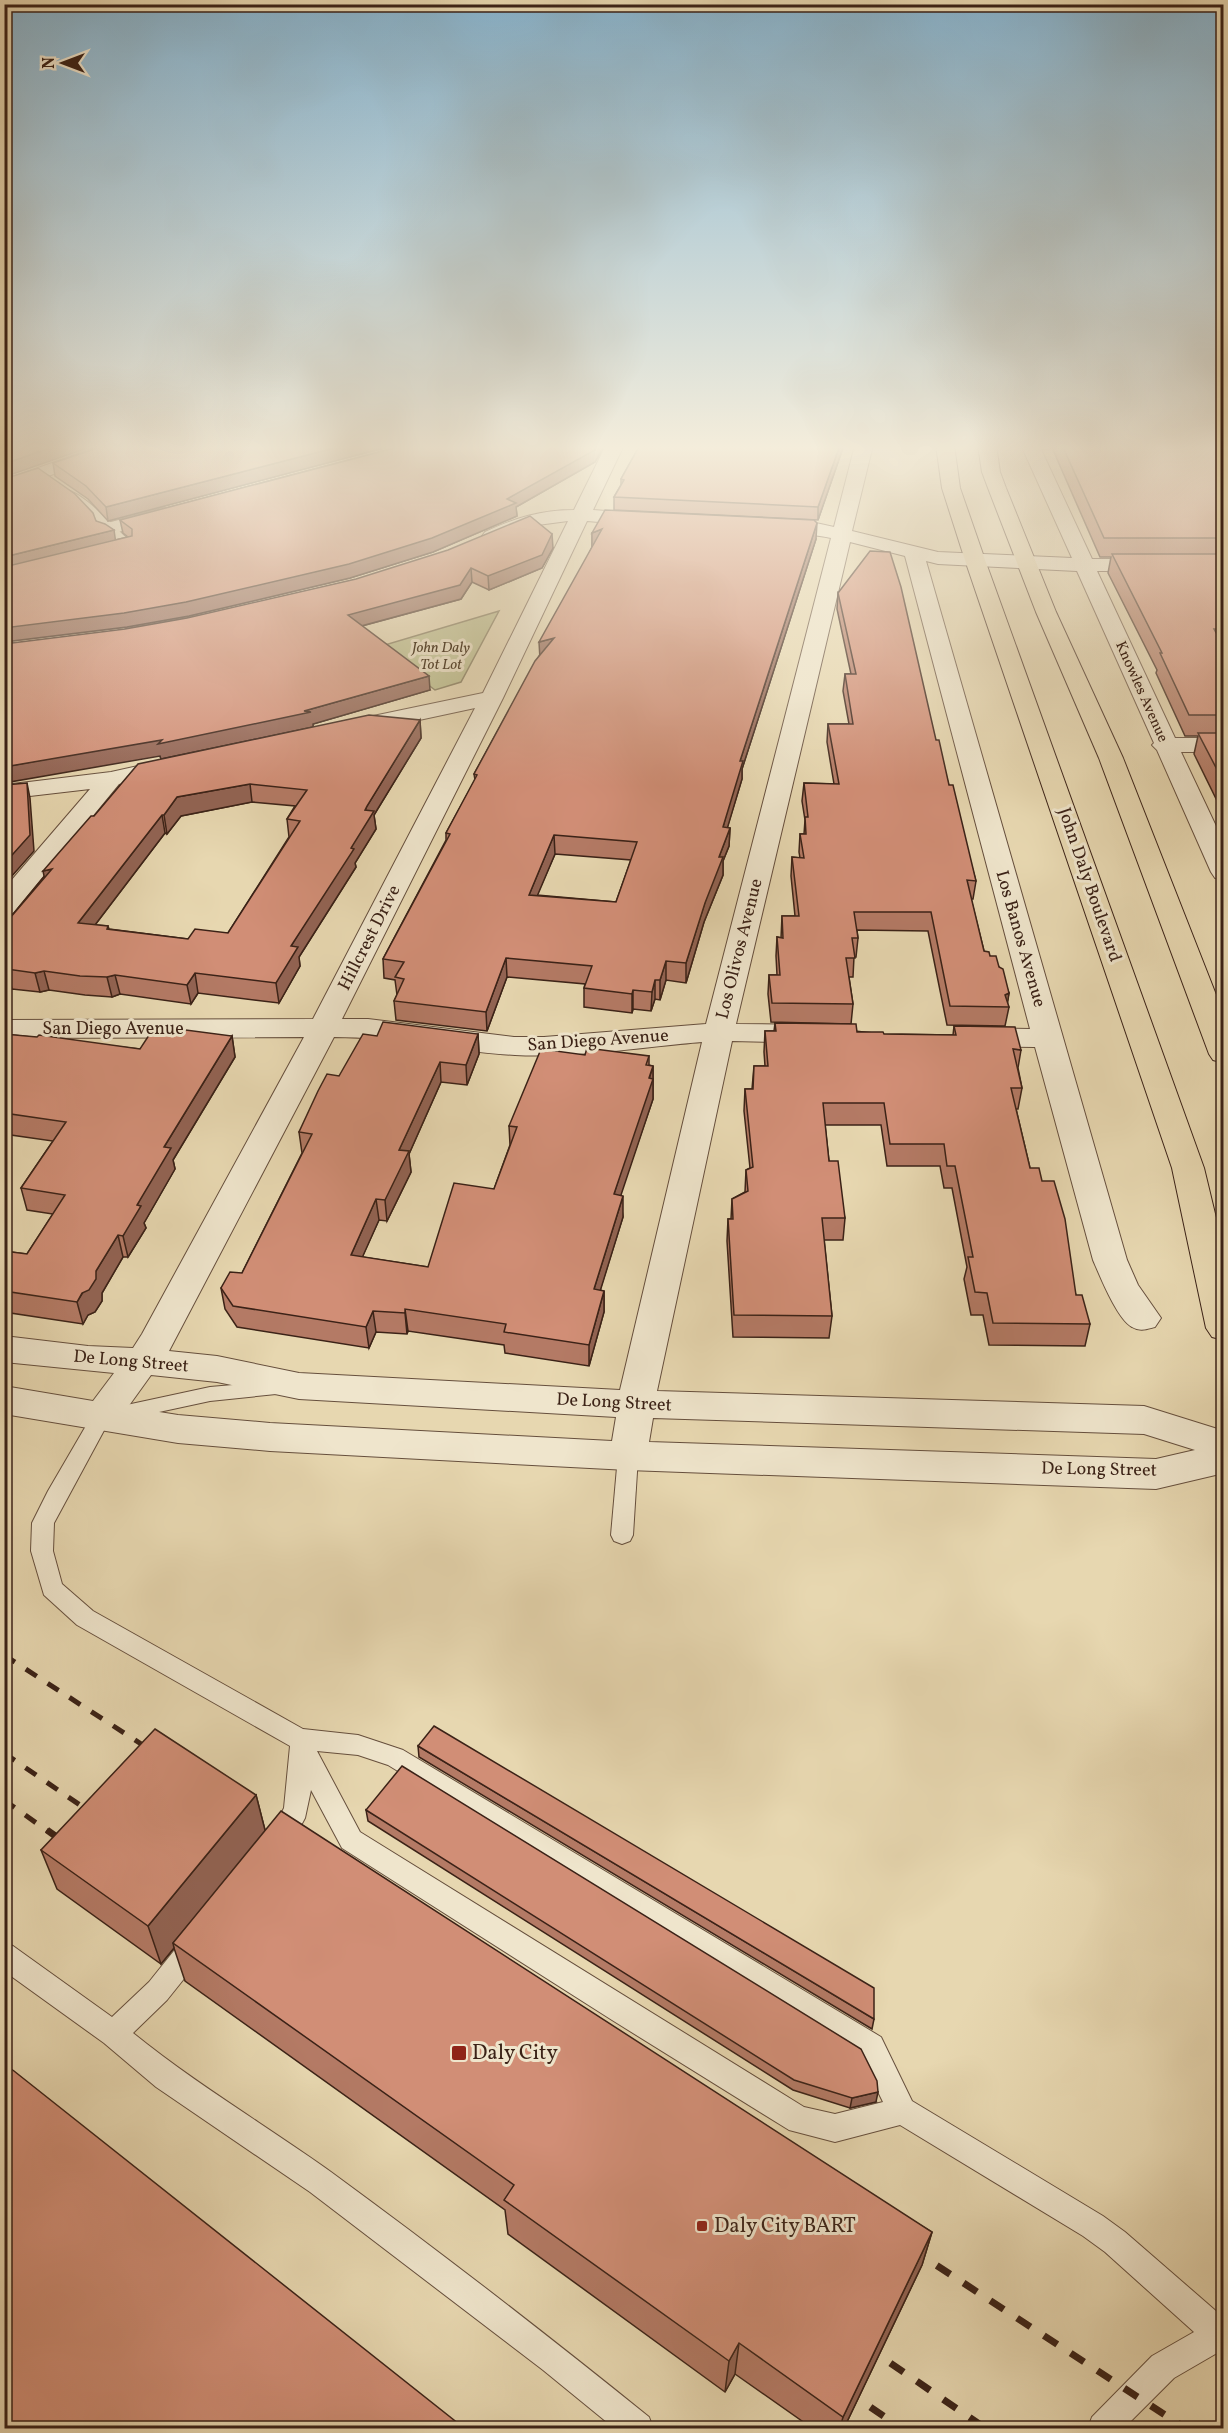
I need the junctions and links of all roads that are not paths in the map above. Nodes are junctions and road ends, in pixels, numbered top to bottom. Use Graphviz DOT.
graph roads {
  1 [pos="559,559"];
  2 [pos="836,559"];
  3 [pos="915,559"];
  4 [pos="948,559"];
  5 [pos="1024,559"];
  6 [pos="1082,559"];
  7 [pos="975,560"];
  8 [pos="1026,563"];
  9 [pos="1085,565"];
  10 [pos="1224,565"];
  11 [pos="492,698"];
  12 [pos="327,733"];
  13 [pos="1164,745"];
  14 [pos="1224,745"];
  15 [pos="191,762"];
  16 [pos="111,779"];
  17 [pos="4,792"];
  18 [pos="1224,872"];
  19 [pos="4,907"];
  20 [pos="4,1029"];
  21 [pos="323,1029"];
  22 [pos="719,1032"];
  23 [pos="834,1034"];
  24 [pos="947,1036"];
  25 [pos="1049,1038"];
  26 [pos="1224,1054"];
  27 [pos="1143,1318"];
  28 [pos="1224,1328"];
  29 [pos="4,1349"];
  30 [pos="144,1361"];
  31 [pos="299,1386"];
  32 [pos="4,1400"];
  33 [pos="636,1404"];
  34 [pos="101,1417"];
  35 [pos="1224,1445"];
  36 [pos="628,1456"];
  37 [pos="1224,1458"];
  38 [pos="622,1535"];
  39 [pos="299,1739"];
  40 [pos="265,1858"];
  41 [pos="208,1929"];
  42 [pos="4,1955"];
  43 [pos="113,2034"];
  44 [pos="902,2111"];
  45 [pos="1221,2334"];
  46 [pos="638,2428"];
  47 [pos="1102,2428"];
  1 -- 11 [label="street, Hillcrest Drive"];
  2 -- 22 [label="street, Los Olivos Avenue"];
  3 -- 25 [label="street, Los Banos Avenue"];
  4 -- 7 [label="street"];
  5 -- 8 [label="main road"];
  6 -- 9 [label="street, Knowles Avenue"];
  7 -- 8 [label="street"];
  7 -- 28 [label="main road, John Daly Boulevard"];
  8 -- 9 [label="street"];
  8 -- 26 [label="main road"];
  9 -- 10 [label="street"];
  9 -- 13 [label="street, Knowles Avenue"];
  11 -- 12 [label="street"];
  11 -- 21 [label="street, Hillcrest Drive"];
  13 -- 14 [label="street"];
  13 -- 18 [label="street, Knowles Avenue"];
  15 -- 16 [label="street"];
  16 -- 17 [label="street"];
  16 -- 19 [label="street"];
  20 -- 21 [label="street, San Diego Avenue"];
  21 -- 22 [label="street, San Diego Avenue"];
  21 -- 30 [label="street, Hillcrest Drive"];
  22 -- 23 [label="street, San Diego Avenue"];
  22 -- 33 [label="street, Los Olivos Avenue"];
  24 -- 25 [label="street"];
  25 -- 27 [label="street, Los Banos Avenue"];
  29 -- 30 [label="street, De Long Street"];
  30 -- 31 [label="street, De Long Street"];
  30 -- 34 [label="street, Hillcrest Drive"];
  31 -- 33 [label="street, De Long Street"];
  31 -- 34 [label="lane"];
  32 -- 34 [label="street, De Long Street"];
  33 -- 35 [label="street, De Long Street"];
  33 -- 36 [label="street, Los Olivos Avenue"];
  34 -- 36 [label="street, De Long Street"];
  34 -- 39 [label="lane"];
  36 -- 37 [label="street, De Long Street"];
  36 -- 38 [label="lane"];
  39 -- 40 [label="lane"];
  39 -- 44 [label="lane"];
  39 -- 44 [label="lane"];
  41 -- 43 [label="lane"];
  42 -- 43 [label="lane"];
  43 -- 46 [label="lane"];
  44 -- 45 [label="lane"];
  45 -- 47 [label="lane"];
}
